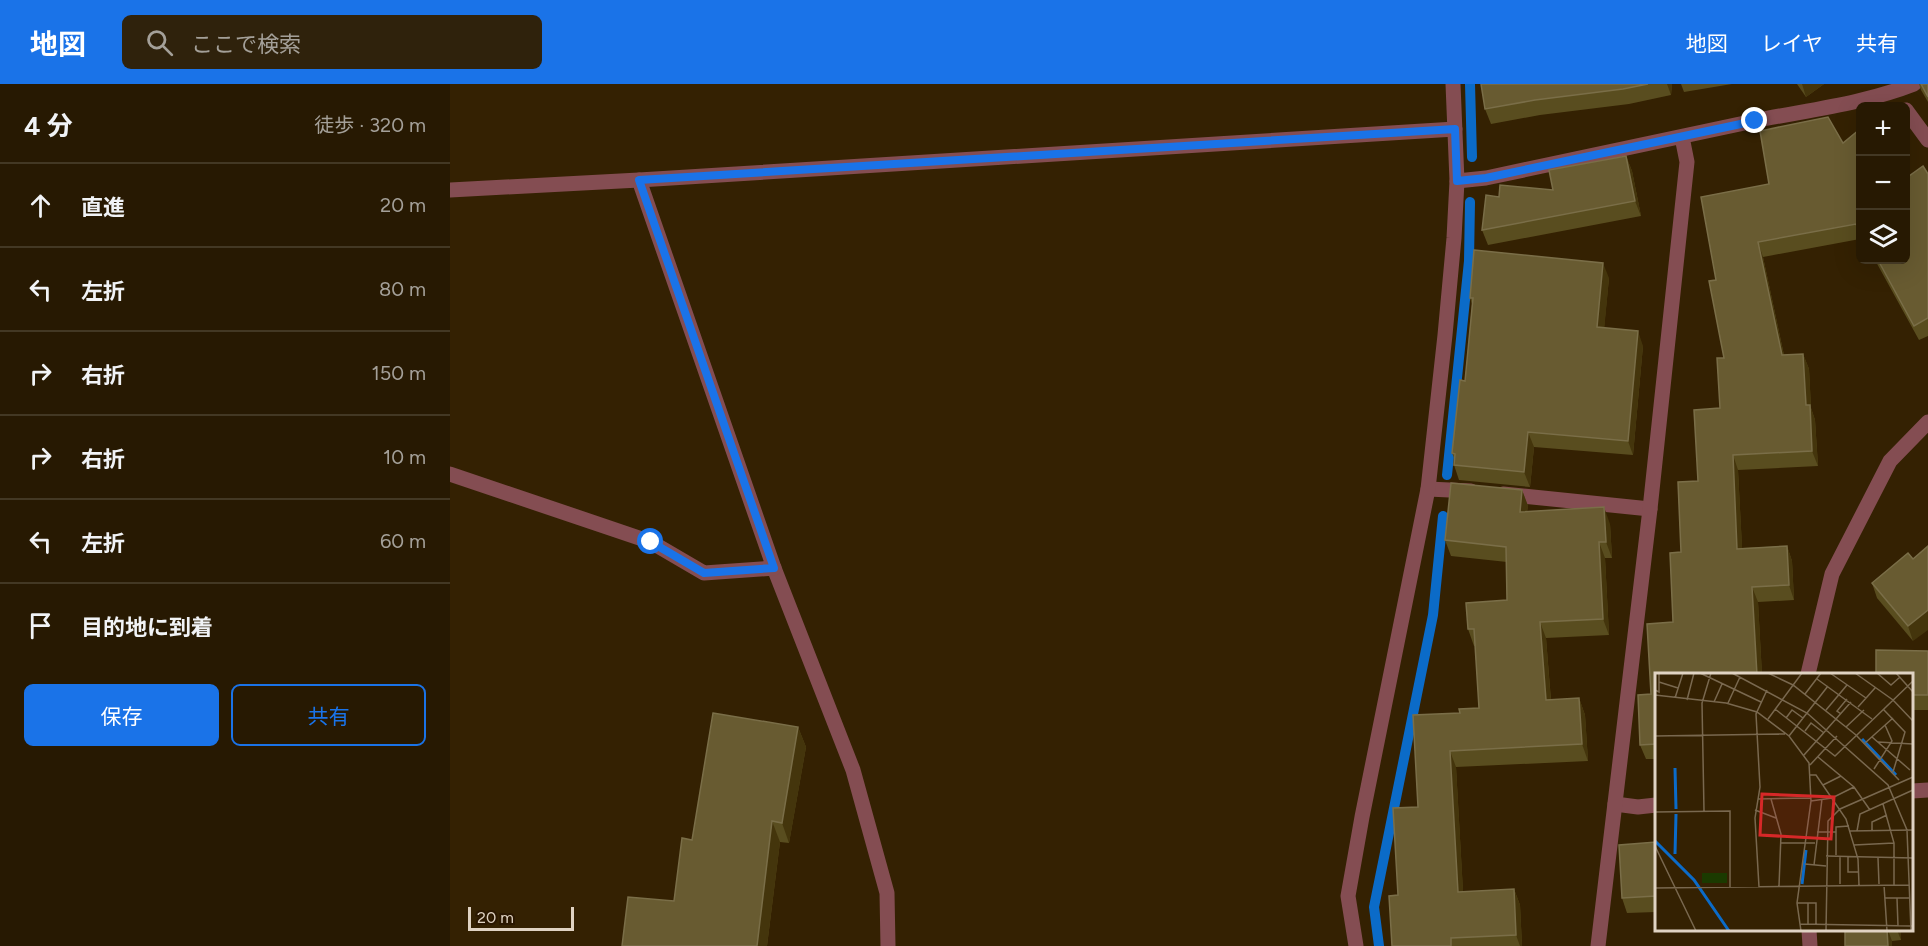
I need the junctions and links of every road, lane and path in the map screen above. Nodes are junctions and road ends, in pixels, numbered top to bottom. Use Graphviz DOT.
graph roads {
  1 [pos="1453,84"];
  2 [pos="1914,84"];
  3 [pos="1889,88"];
  4 [pos="1900,102"];
  5 [pos="1910,117"];
  6 [pos="1455,129"];
  7 [pos="1682,137"];
  8 [pos="1928,140"];
  9 [pos="639,180"];
  10 [pos="1457,181"];
  11 [pos="450,190"];
  12 [pos="1928,422"];
  13 [pos="450,474"];
  14 [pos="1428,489"];
  15 [pos="1650,509"];
  16 [pos="774,568"];
  17 [pos="1808,673"];
  18 [pos="1928,790"];
  19 [pos="1913,791"];
  20 [pos="1615,804"];
  21 [pos="1655,806"];
  22 [pos="1809,931"];
  23 [pos="888,946"];
  24 [pos="1356,946"];
  25 [pos="1598,946"];
  26 [pos="1810,946"];
  1 -- 6 [label="street"];
  2 -- 3 [label="street"];
  3 -- 4 [label="street"];
  3 -- 7 [label="street"];
  5 -- 8 [label="street"];
  6 -- 9 [label="street"];
  6 -- 10 [label="street"];
  7 -- 10 [label="street"];
  7 -- 15 [label="street"];
  9 -- 11 [label="street"];
  9 -- 16 [label="street"];
  10 -- 14 [label="street"];
  12 -- 17 [label="street"];
  13 -- 16 [label="street"];
  14 -- 15 [label="street"];
  14 -- 24 [label="street"];
  15 -- 20 [label="street"];
  16 -- 23 [label="street"];
  18 -- 19 [label="street"];
  20 -- 21 [label="street"];
  20 -- 25 [label="street"];
  22 -- 26 [label="street"];
}
